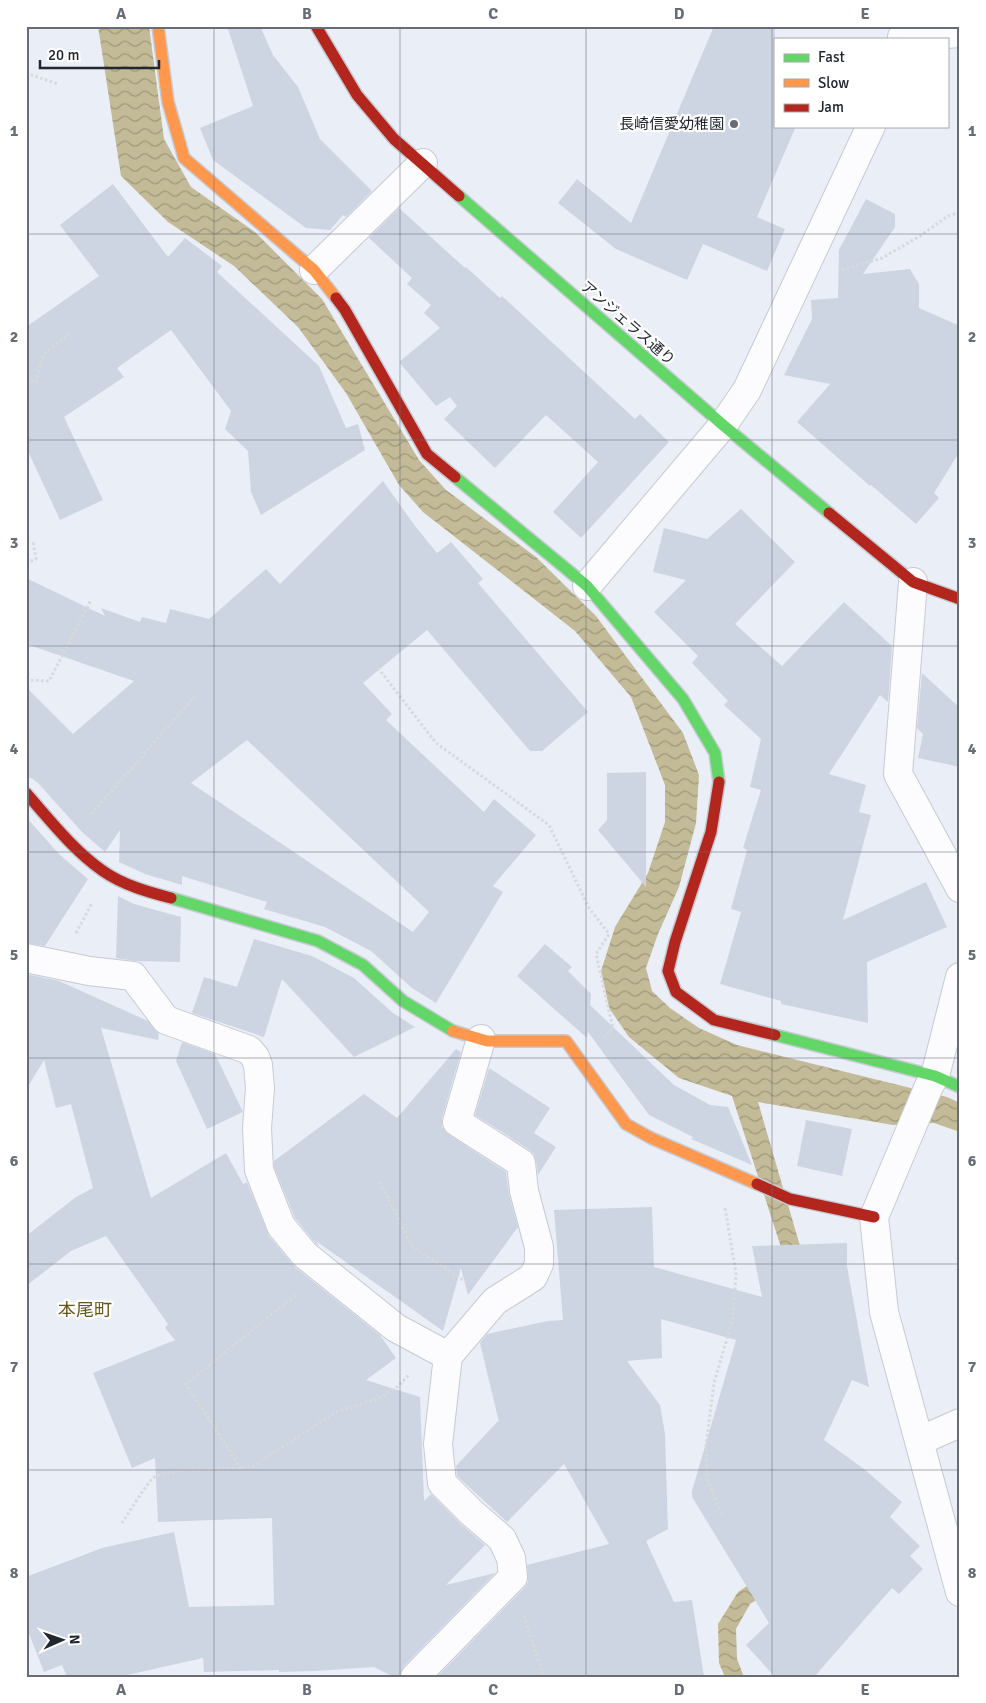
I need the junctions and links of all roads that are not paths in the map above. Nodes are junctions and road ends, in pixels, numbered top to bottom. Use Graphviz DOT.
graph roads {
  1 [pos="158,26"];
  2 [pos="316,26"];
  3 [pos="960,33"];
  4 [pos="902,34"];
  5 [pos="870,128"];
  6 [pos="423,163"];
  7 [pos="314,270"];
  8 [pos="723,425"];
  9 [pos="913,582"];
  10 [pos="587,586"];
  11 [pos="960,599"];
  12 [pos="26,793"];
  13 [pos="960,888"];
  14 [pos="26,958"];
  15 [pos="960,977"];
  16 [pos="481,1039"];
  17 [pos="932,1081"];
  18 [pos="960,1087"];
  19 [pos="874,1217"];
  20 [pos="442,1352"];
  21 [pos="960,1423"];
  22 [pos="919,1441"];
  23 [pos="960,1592"];
  24 [pos="415,1677"];
  1 -- 7 [label="street"];
  2 -- 6 [label="street, アンジェラス通り"];
  3 -- 4 [label="street"];
  5 -- 8 [label="street"];
  6 -- 7 [label="street"];
  6 -- 8 [label="street, アンジェラス通り"];
  7 -- 10 [label="street"];
  8 -- 9 [label="street, アンジェラス通り"];
  8 -- 10 [label="street"];
  9 -- 11 [label="street, アンジェラス通り"];
  9 -- 13 [label="street"];
  10 -- 17 [label="street"];
  12 -- 16 [label="street"];
  14 -- 20 [label="street"];
  15 -- 17 [label="street"];
  16 -- 19 [label="street"];
  16 -- 20 [label="street"];
  17 -- 18 [label="street"];
  17 -- 19 [label="street"];
  19 -- 22 [label="street"];
  20 -- 24 [label="street"];
  21 -- 22 [label="street"];
  22 -- 23 [label="street"];
}
